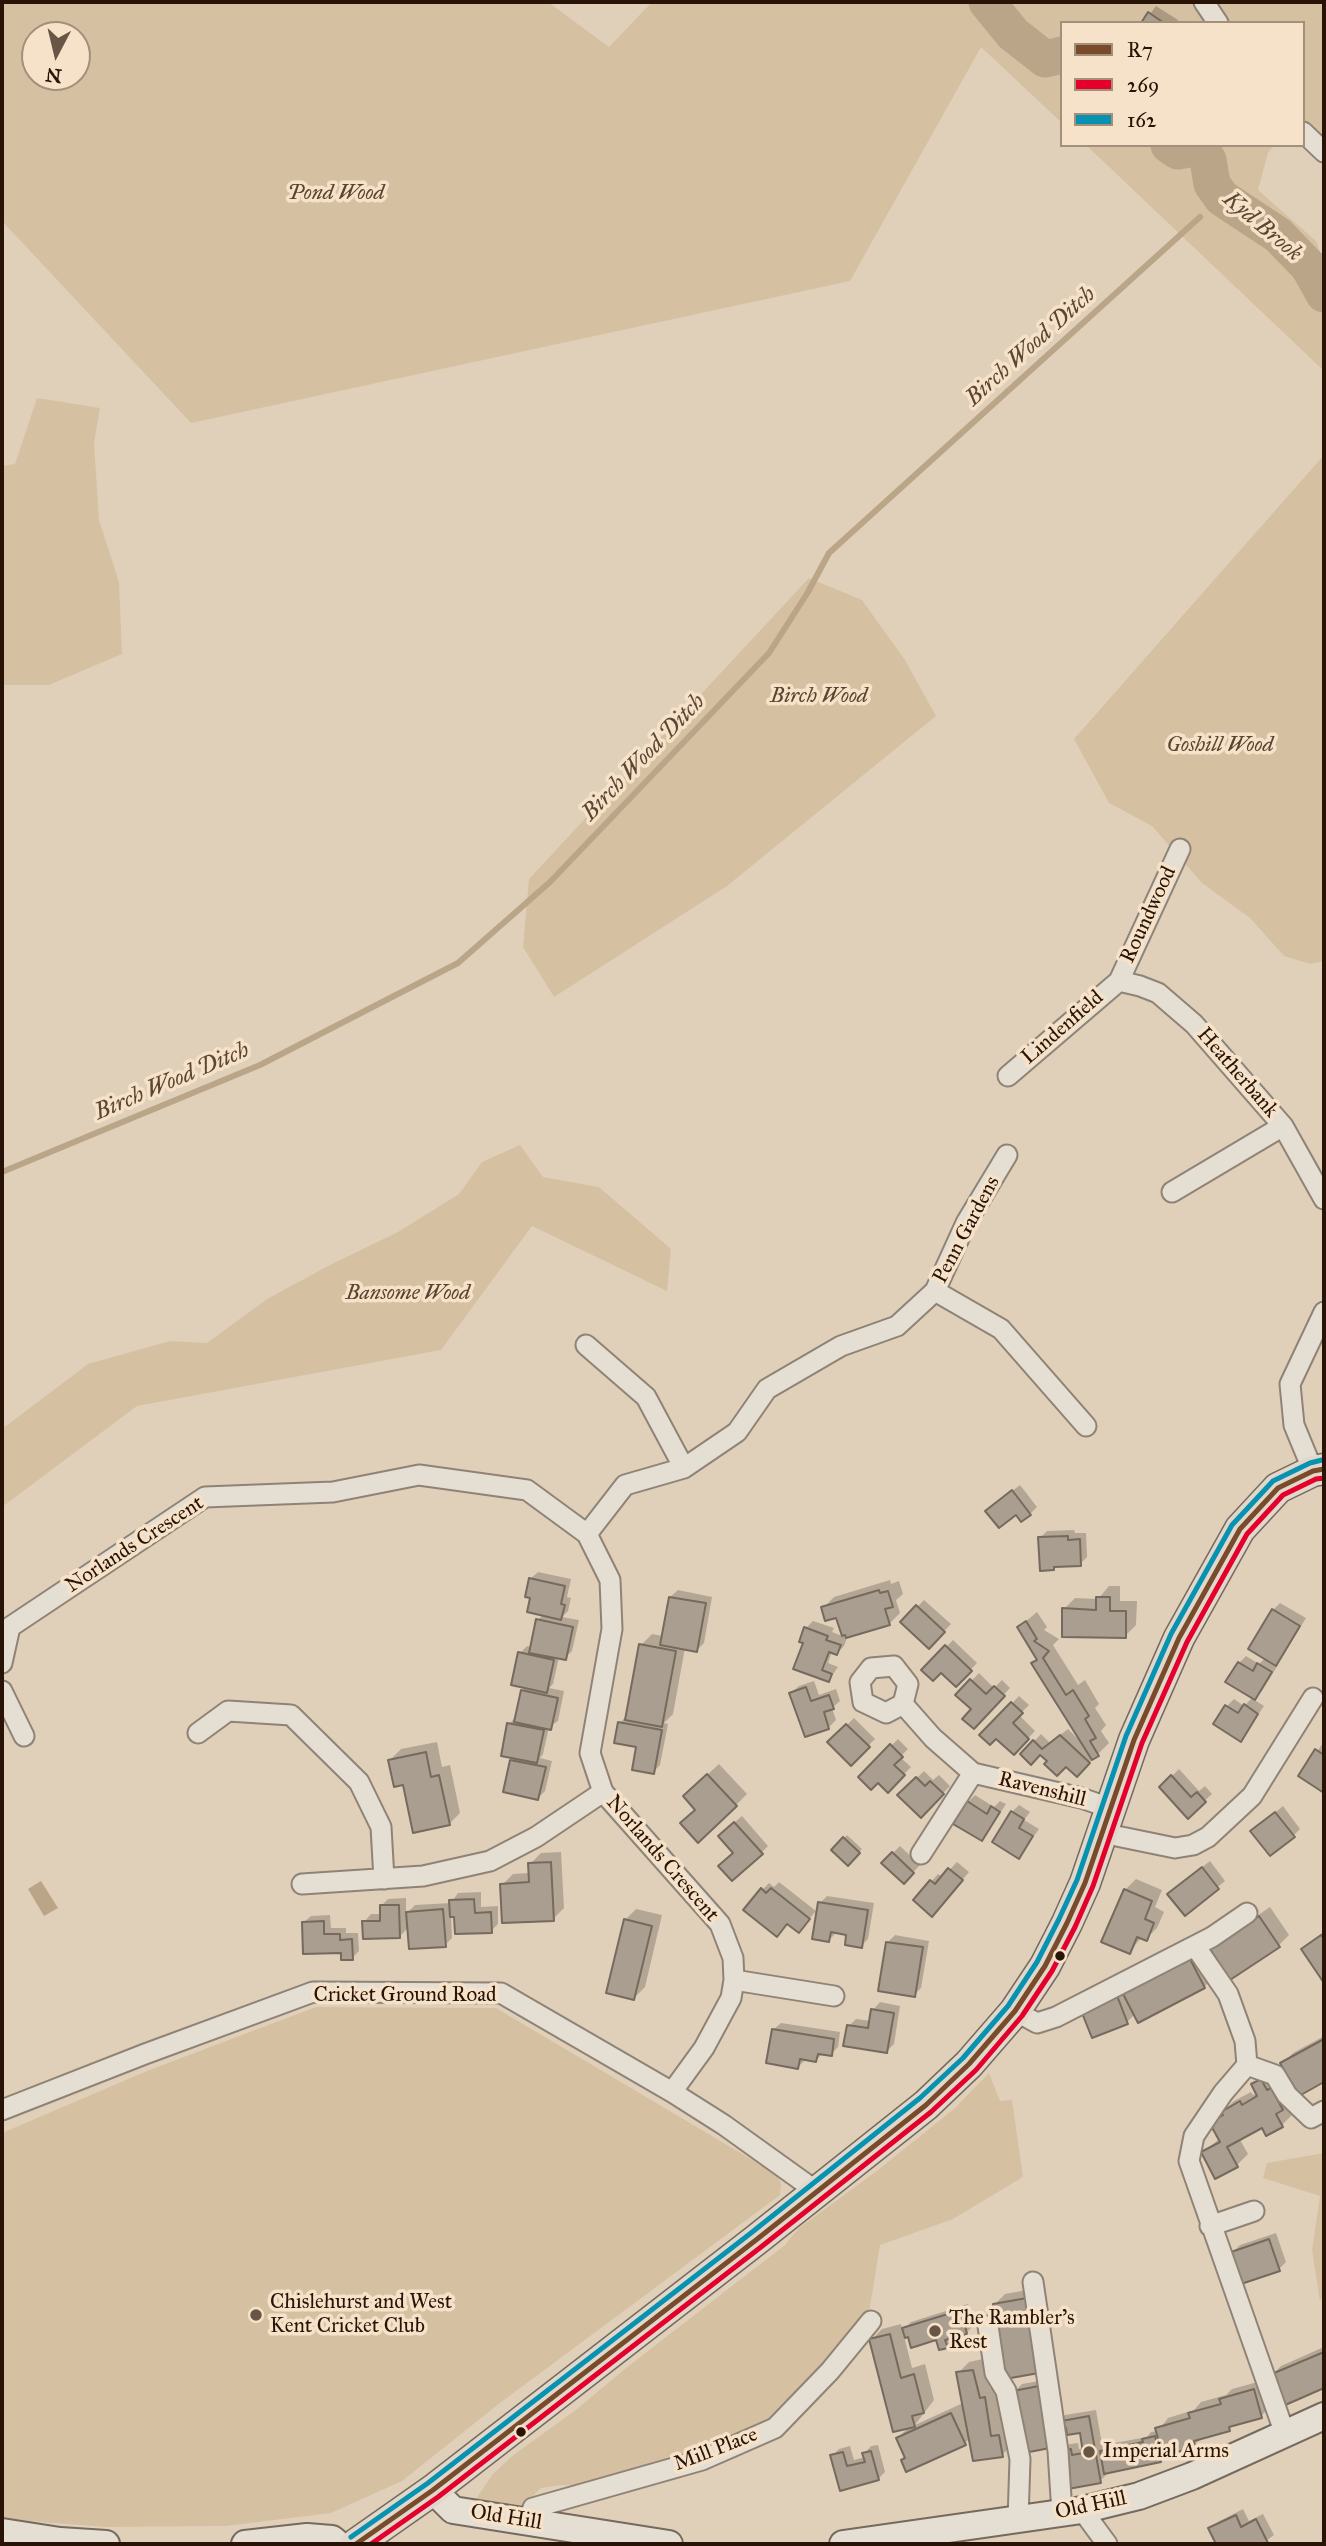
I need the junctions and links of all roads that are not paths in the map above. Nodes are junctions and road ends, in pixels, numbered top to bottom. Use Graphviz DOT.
graph roads {
  1 [pos="1204,2"];
  2 [pos="1217,21"];
  3 [pos="1305,134"];
  4 [pos="1324,152"];
  5 [pos="1180,849"];
  6 [pos="1119,981"];
  7 [pos="1008,1076"];
  8 [pos="1283,1126"];
  9 [pos="1007,1155"];
  10 [pos="1172,1192"];
  11 [pos="1324,1199"];
  12 [pos="935,1291"];
  13 [pos="1324,1311"];
  14 [pos="586,1345"];
  15 [pos="1086,1426"];
  16 [pos="684,1468"];
  17 [pos="1319,1470"];
  18 [pos="587,1534"];
  19 [pos="2,1663"];
  20 [pos="2,1691"];
  21 [pos="1313,1698"];
  22 [pos="903,1704"];
  23 [pos="198,1733"];
  24 [pos="24,1736"];
  25 [pos="973,1773"];
  26 [pos="603,1792"];
  27 [pos="1106,1820"];
  28 [pos="920,1854"];
  29 [pos="384,1879"];
  30 [pos="302,1884"];
  31 [pos="1247,1913"];
  32 [pos="1195,1945"];
  33 [pos="734,1980"];
  34 [pos="834,1996"];
  35 [pos="1015,2011"];
  36 [pos="1247,2065"];
  37 [pos="672,2092"];
  38 [pos="2,2110"];
  39 [pos="1324,2111"];
  40 [pos="816,2191"];
  41 [pos="1254,2211"];
  42 [pos="1210,2226"];
  43 [pos="1033,2282"];
  44 [pos="871,2321"];
  45 [pos="988,2326"];
  46 [pos="1324,2416"];
  47 [pos="1285,2434"];
  48 [pos="433,2490"];
  49 [pos="1072,2512"];
  50 [pos="1018,2520"];
  51 [pos="528,2521"];
  52 [pos="2,2532"];
  53 [pos="106,2544"];
  54 [pos="245,2544"];
  55 [pos="338,2544"];
  56 [pos="356,2544"];
  57 [pos="669,2544"];
  58 [pos="843,2544"];
  59 [pos="1107,2544"];
  1 -- 2 [label="street"];
  3 -- 4 [label="street"];
  5 -- 6 [label="street, Roundwood"];
  6 -- 7 [label="street, Lindenfield"];
  6 -- 8 [label="street, Heatherbank"];
  8 -- 10 [label="street"];
  8 -- 11 [label="street, Heatherbank"];
  9 -- 12 [label="street, Penn Gardens"];
  12 -- 15 [label="street"];
  12 -- 16 [label="street, Penn Gardens"];
  13 -- 17 [label="street"];
  14 -- 16 [label="street"];
  16 -- 18 [label="street, Penn Gardens"];
  17 -- 27 [label="main road"];
  18 -- 19 [label="street, Norlands Crescent"];
  18 -- 26 [label="street, Norlands Crescent"];
  20 -- 24 [label="street"];
  21 -- 27 [label="street, Ravenshill"];
  22 -- 25 [label="street, Ravenshill"];
  23 -- 29 [label="street"];
  25 -- 27 [label="street, Ravenshill"];
  25 -- 28 [label="street, Ravenshill"];
  26 -- 29 [label="street"];
  26 -- 33 [label="street, Norlands Crescent"];
  27 -- 35 [label="main road"];
  29 -- 30 [label="street"];
  31 -- 32 [label="street"];
  32 -- 35 [label="street"];
  32 -- 36 [label="street"];
  33 -- 34 [label="street"];
  33 -- 37 [label="street, Norlands Crescent"];
  35 -- 40 [label="main road"];
  36 -- 39 [label="street"];
  36 -- 42 [label="street"];
  37 -- 38 [label="street, Cricket Ground Road"];
  37 -- 40 [label="street, Cricket Ground Road"];
  40 -- 48 [label="main road"];
  41 -- 42 [label="street"];
  42 -- 47 [label="street"];
  43 -- 49 [label="street"];
  44 -- 51 [label="street, Mill Place"];
  45 -- 50 [label="street"];
  46 -- 47 [label="main road, Old Hill"];
  47 -- 49 [label="main road, Old Hill"];
  48 -- 51 [label="main road, Old Hill"];
  48 -- 56 [label="main road"];
  49 -- 50 [label="main road, Old Hill"];
  49 -- 59 [label="street"];
  50 -- 58 [label="main road, Old Hill"];
  51 -- 57 [label="main road, Old Hill"];
  52 -- 53 [label="main road"];
  54 -- 55 [label="main road"];
}
